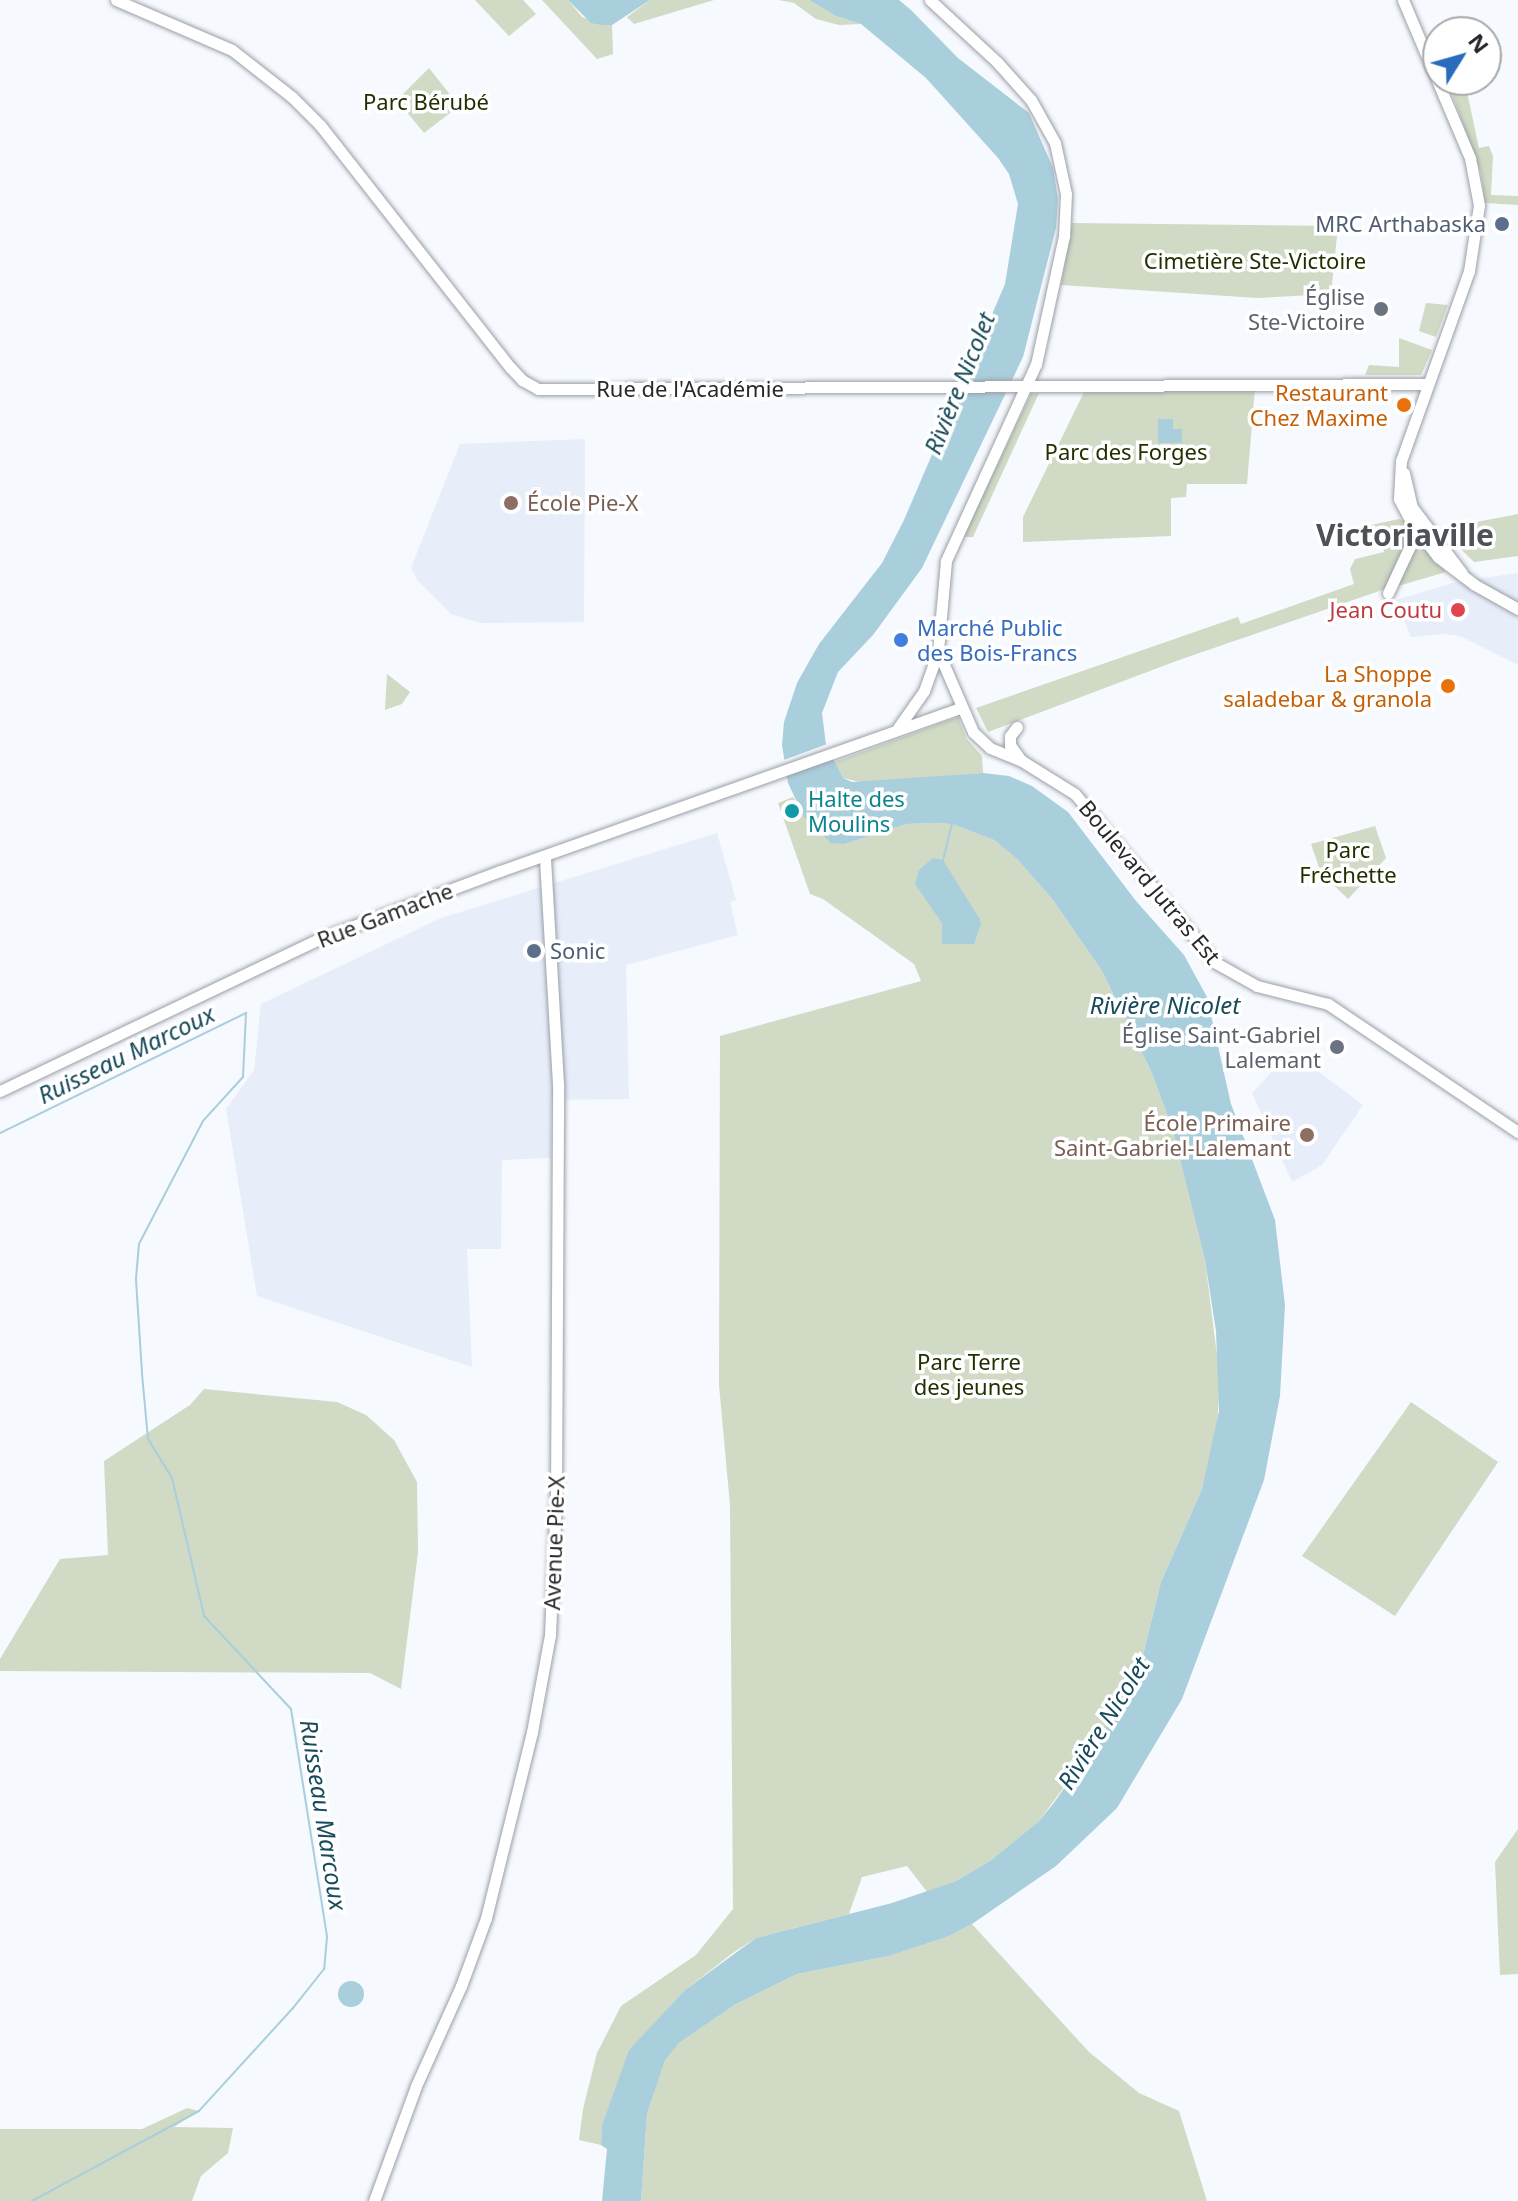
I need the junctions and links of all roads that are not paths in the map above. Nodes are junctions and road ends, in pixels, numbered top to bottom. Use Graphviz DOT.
graph roads {
  1 [pos="116,0"];
  2 [pos="930,0"];
  3 [pos="1403,0"];
  4 [pos="1036,364"];
  5 [pos="1404,384"];
  6 [pos="1427,384"];
  7 [pos="1028,387"];
  8 [pos="1053,387"];
  9 [pos="1422,404"];
  10 [pos="1401,461"];
  11 [pos="1411,522"];
  12 [pos="1462,574"];
  13 [pos="1388,593"];
  14 [pos="1518,609"];
  15 [pos="938,651"];
  16 [pos="961,708"];
  17 [pos="1017,727"];
  18 [pos="896,730"];
  19 [pos="1022,761"];
  20 [pos="545,856"];
  21 [pos="0,1091"];
  22 [pos="1518,1132"];
  23 [pos="374,2201"];
  1 -- 7 [label="street, Rue de l'Académie"];
  2 -- 4 [label="street"];
  3 -- 6 [label="street"];
  4 -- 7 [label="street"];
  4 -- 8 [label="street"];
  5 -- 6 [label="street, Rue de l'Académie"];
  5 -- 8 [label="street, Rue de l'Académie"];
  5 -- 9 [label="street"];
  6 -- 9 [label="street"];
  7 -- 8 [label="street, Rue de l'Académie"];
  7 -- 15 [label="street"];
  9 -- 10 [label="street"];
  10 -- 11 [label="street"];
  10 -- 12 [label="street"];
  11 -- 12 [label="street"];
  11 -- 13 [label="street"];
  12 -- 14 [label="street"];
  15 -- 16 [label="street, Boulevard Jutras Est"];
  15 -- 18 [label="street"];
  16 -- 18 [label="street"];
  16 -- 19 [label="street, Boulevard Jutras Est"];
  17 -- 19 [label="street"];
  18 -- 20 [label="street, Rue Gamache"];
  19 -- 22 [label="street, Boulevard Jutras Est"];
  20 -- 21 [label="street, Rue Gamache"];
  20 -- 23 [label="street, Avenue Pie-X"];
}
